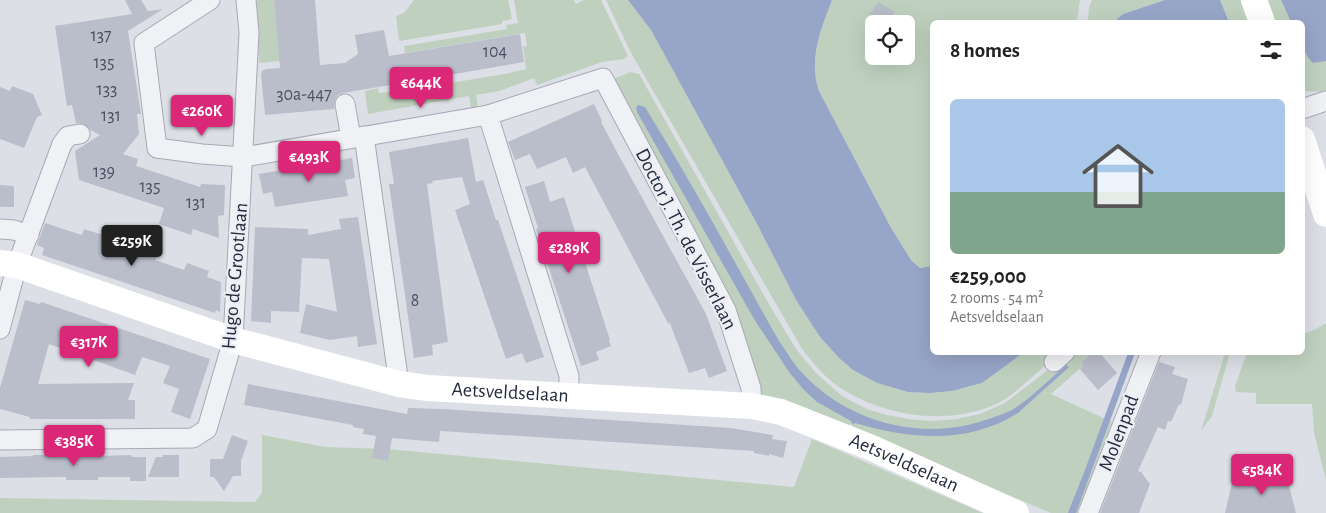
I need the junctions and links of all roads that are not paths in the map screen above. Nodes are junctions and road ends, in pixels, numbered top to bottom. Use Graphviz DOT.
graph roads {
  1 [pos="210,0"];
  2 [pos="246,0"];
  3 [pos="1254,0"];
  4 [pos="1261,20"];
  5 [pos="1326,101"];
  6 [pos="345,104"];
  7 [pos="1305,108"];
  8 [pos="488,115"];
  9 [pos="80,134"];
  10 [pos="358,137"];
  11 [pos="1305,149"];
  12 [pos="244,156"];
  13 [pos="1326,214"];
  14 [pos="0,229"];
  15 [pos="29,235"];
  16 [pos="8,264"];
  17 [pos="0,329"];
  18 [pos="234,340"];
  19 [pos="1150,355"];
  20 [pos="399,384"];
  21 [pos="569,396"];
  22 [pos="752,406"];
  23 [pos="0,440"];
  24 [pos="1016,513"];
  25 [pos="1088,513"];
  1 -- 12 [label="street"];
  2 -- 12 [label="street, Hugo de Grootlaan"];
  3 -- 4 [label="street"];
  5 -- 7 [label="street"];
  6 -- 10 [label="street"];
  8 -- 10 [label="street"];
  8 -- 21 [label="street"];
  8 -- 22 [label="street, Doctor J. Th. de Visserlaan"];
  9 -- 15 [label="street"];
  10 -- 12 [label="street"];
  10 -- 20 [label="street"];
  11 -- 13 [label="street"];
  12 -- 18 [label="street, Hugo de Grootlaan"];
  14 -- 15 [label="street"];
  15 -- 16 [label="street"];
  16 -- 17 [label="street"];
  16 -- 18 [label="street, Aetsveldselaan"];
  18 -- 20 [label="street, Aetsveldselaan"];
  18 -- 23 [label="street, Hugo de Grootlaan"];
  19 -- 25 [label="street, Molenpad"];
  20 -- 21 [label="street, Aetsveldselaan"];
  21 -- 22 [label="street, Aetsveldselaan"];
  22 -- 24 [label="street, Aetsveldselaan"];
}
